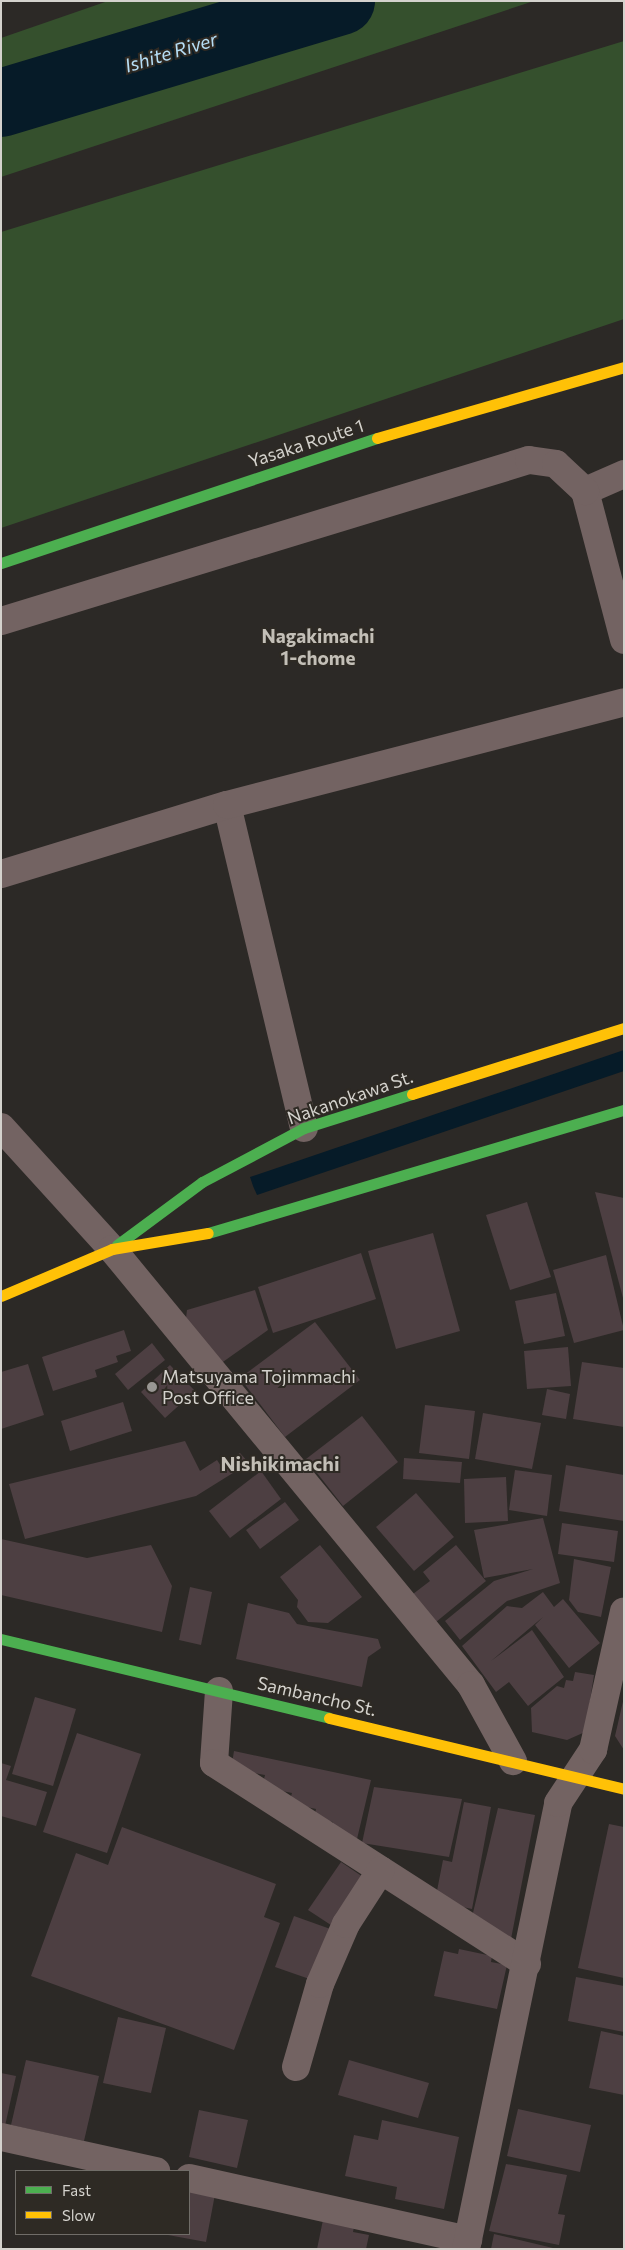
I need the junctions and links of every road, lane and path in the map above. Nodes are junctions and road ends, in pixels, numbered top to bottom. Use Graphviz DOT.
graph roads {
  1 [pos="624,367"];
  2 [pos="624,474"];
  3 [pos="585,491"];
  4 [pos="1,563"];
  5 [pos="1,620"];
  6 [pos="624,640"];
  7 [pos="624,702"];
  8 [pos="227,805"];
  9 [pos="1,874"];
  10 [pos="624,1028"];
  11 [pos="624,1110"];
  12 [pos="1,1127"];
  13 [pos="304,1128"];
  14 [pos="112,1249"];
  15 [pos="1,1296"];
  16 [pos="624,1611"];
  17 [pos="1,1639"];
  18 [pos="219,1690"];
  19 [pos="513,1761"];
  20 [pos="575,1777"];
  21 [pos="624,1789"];
  22 [pos="381,1870"];
  23 [pos="527,1964"];
  24 [pos="296,2067"];
  25 [pos="1,2137"];
  26 [pos="151,2170"];
  27 [pos="190,2178"];
  28 [pos="467,2244"];
  1 -- 4 [label="street, Yasaka Route 1"];
  2 -- 3 [label="street"];
  3 -- 5 [label="street"];
  3 -- 6 [label="street"];
  7 -- 8 [label="street"];
  8 -- 9 [label="street"];
  8 -- 13 [label="street"];
  10 -- 13 [label="street, Nakanokawa St."];
  11 -- 14 [label="street, Nakanokawa St."];
  12 -- 14 [label="street"];
  13 -- 14 [label="street, Nakanokawa St."];
  14 -- 15 [label="street, Nakanokawa St."];
  14 -- 19 [label="street"];
  16 -- 20 [label="street"];
  17 -- 18 [label="street, Sambancho St."];
  18 -- 19 [label="street, Sambancho St."];
  18 -- 22 [label="street"];
  19 -- 20 [label="street, Sambancho St."];
  20 -- 21 [label="street, Sambancho St."];
  20 -- 23 [label="street"];
  22 -- 23 [label="street"];
  22 -- 24 [label="street"];
  23 -- 28 [label="street"];
  25 -- 26 [label="street"];
  27 -- 28 [label="street"];
}
